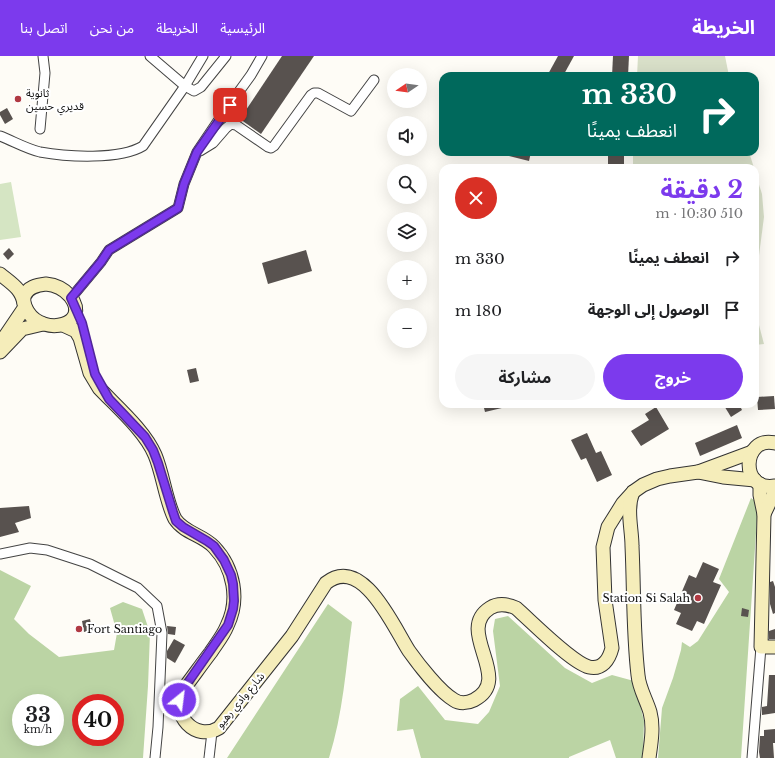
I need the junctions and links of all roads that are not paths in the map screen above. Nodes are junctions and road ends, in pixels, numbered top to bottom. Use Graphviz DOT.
graph roads {
  1 [pos="43,56"];
  2 [pos="150,56"];
  3 [pos="203,56"];
  4 [pos="226,56"];
  5 [pos="262,56"];
  6 [pos="374,80"];
  7 [pos="185,86"];
  8 [pos="40,129"];
  9 [pos="0,136"];
  10 [pos="197,152"];
  11 [pos="0,273"];
  12 [pos="35,286"];
  13 [pos="73,303"];
  14 [pos="25,306"];
  15 [pos="43,324"];
  16 [pos="62,325"];
  17 [pos="0,344"];
  18 [pos="0,352"];
  19 [pos="109,399"];
  20 [pos="775,442"];
  21 [pos="752,452"];
  22 [pos="698,472"];
  23 [pos="758,482"];
  24 [pos="775,486"];
  25 [pos="775,491"];
  26 [pos="633,492"];
  27 [pos="764,514"];
  28 [pos="0,554"];
  29 [pos="761,647"];
  30 [pos="775,647"];
  31 [pos="212,732"];
  32 [pos="154,758"];
  33 [pos="209,758"];
  34 [pos="649,758"];
  35 [pos="752,758"];
  1 -- 8 [label="street"];
  2 -- 7 [label="street"];
  3 -- 7 [label="street"];
  4 -- 7 [label="street"];
  5 -- 10 [label="street"];
  6 -- 10 [label="street"];
  7 -- 9 [label="street"];
  10 -- 13 [label="street"];
  11 -- 12 [label="street"];
  11 -- 14 [label="street"];
  12 -- 13 [label="street"];
  12 -- 14 [label="street"];
  13 -- 16 [label="street"];
  13 -- 19 [label="street, شارع وادي رهيو"];
  14 -- 15 [label="street"];
  14 -- 17 [label="street"];
  15 -- 16 [label="street"];
  15 -- 18 [label="street"];
  16 -- 19 [label="street, شارع وادي رهيو"];
  19 -- 31 [label="street, شارع وادي رهيو"];
  20 -- 21 [label="street"];
  21 -- 22 [label="street"];
  21 -- 23 [label="street"];
  22 -- 23 [label="street"];
  22 -- 26 [label="street"];
  23 -- 24 [label="street"];
  23 -- 27 [label="street"];
  25 -- 27 [label="street"];
  26 -- 31 [label="street, شارع وادي رهيو"];
  26 -- 34 [label="street"];
  27 -- 29 [label="street"];
  28 -- 32 [label="street"];
  29 -- 30 [label="street"];
  29 -- 35 [label="street"];
  31 -- 33 [label="street"];
}
